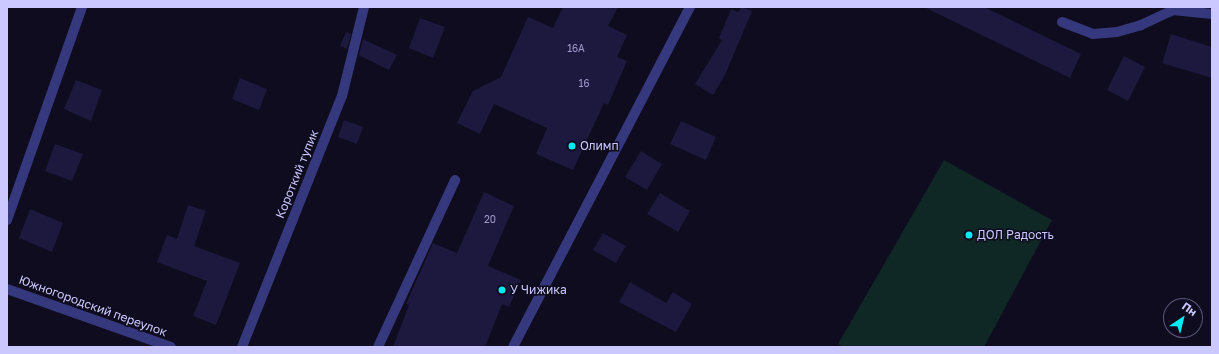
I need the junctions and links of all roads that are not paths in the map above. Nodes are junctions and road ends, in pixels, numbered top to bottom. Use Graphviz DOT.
graph roads {
  1 [pos="82,7"];
  2 [pos="364,7"];
  3 [pos="690,7"];
  4 [pos="1173,8"];
  5 [pos="1212,14"];
  6 [pos="1062,22"];
  7 [pos="455,180"];
  8 [pos="7,220"];
  9 [pos="7,288"];
  10 [pos="171,347"];
  11 [pos="242,347"];
  12 [pos="378,347"];
  13 [pos="513,347"];
  1 -- 8 [label="street"];
  2 -- 11 [label="street, Короткий тупик"];
  3 -- 13 [label="street"];
  4 -- 5 [label="street"];
  4 -- 6 [label="street"];
  7 -- 12 [label="street"];
  9 -- 10 [label="street, Южногородский переулок"];
}
